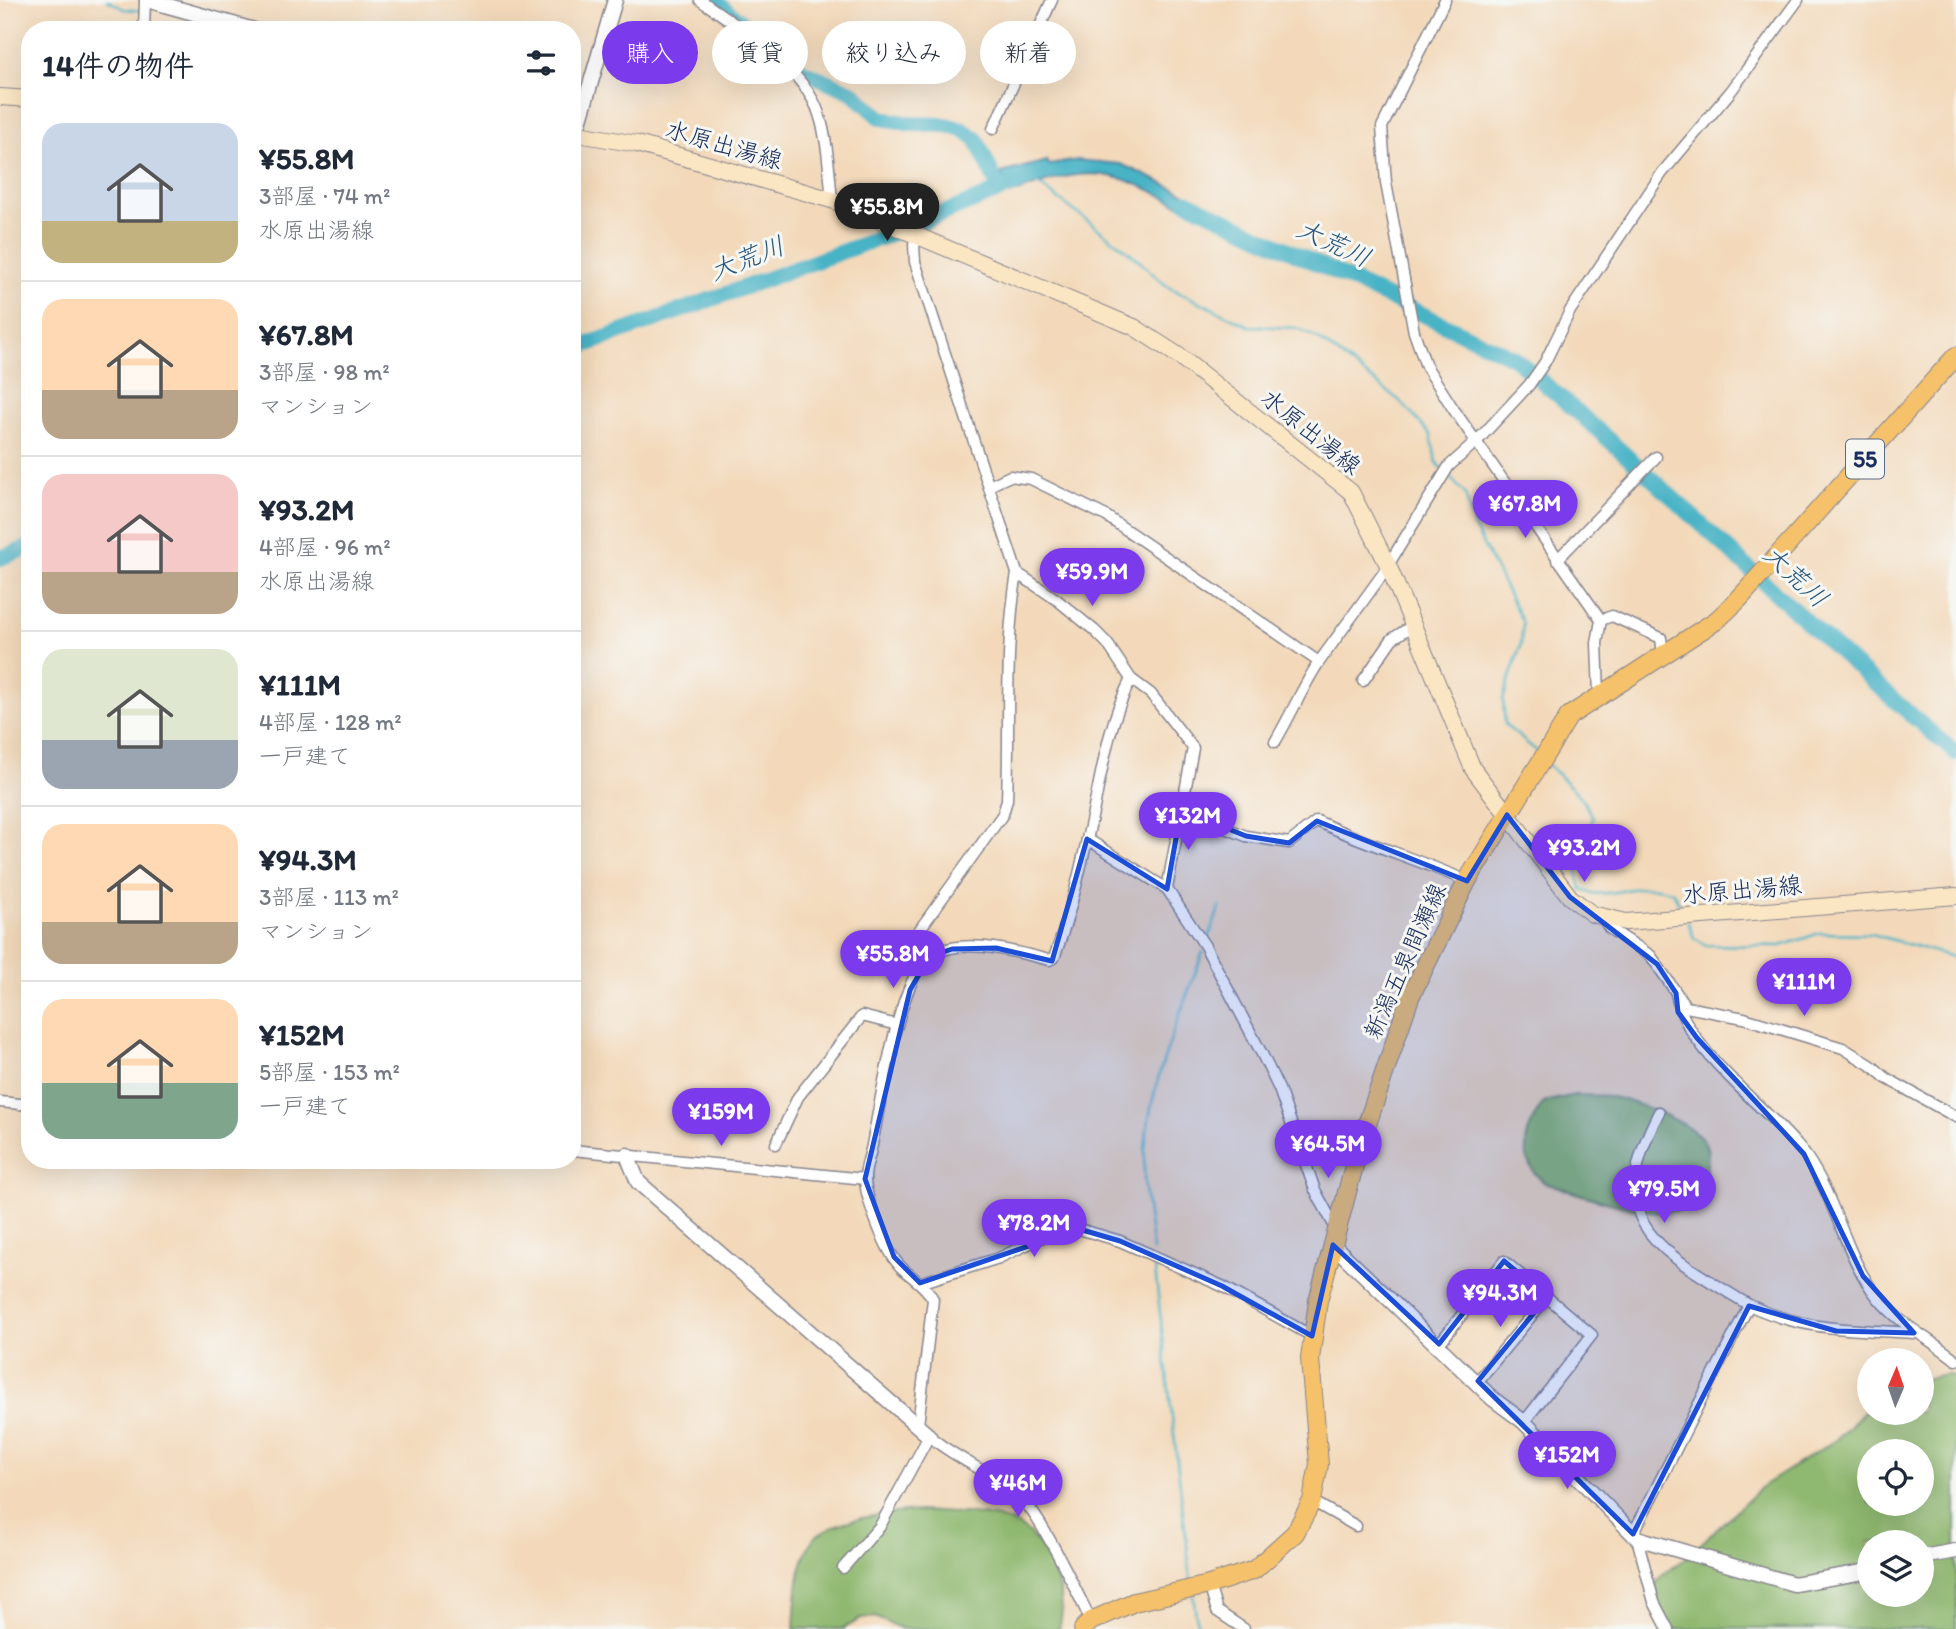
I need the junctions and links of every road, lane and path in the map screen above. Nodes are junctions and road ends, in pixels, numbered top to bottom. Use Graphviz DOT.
graph roads {
  1 [pos="146,0"];
  2 [pos="615,0"];
  3 [pos="700,0"];
  4 [pos="1052,0"];
  5 [pos="1445,0"];
  6 [pos="1798,0"];
  7 [pos="145,21"];
  8 [pos="222,21"];
  9 [pos="0,97"];
  10 [pos="21,98"];
  11 [pos="581,110"];
  12 [pos="993,129"];
  13 [pos="581,134"];
  14 [pos="832,200"];
  15 [pos="916,237"];
  16 [pos="1956,356"];
  17 [pos="1478,440"];
  18 [pos="1655,458"];
  19 [pos="989,486"];
  20 [pos="1557,560"];
  21 [pos="1388,565"];
  22 [pos="1017,573"];
  23 [pos="1601,620"];
  24 [pos="1412,626"];
  25 [pos="1663,653"];
  26 [pos="1319,662"];
  27 [pos="1131,679"];
  28 [pos="1363,681"];
  29 [pos="1599,695"];
  30 [pos="1275,742"];
  31 [pos="1181,810"];
  32 [pos="1507,816"];
  33 [pos="1087,839"];
  34 [pos="1468,880"];
  35 [pos="1167,889"];
  36 [pos="1956,896"];
  37 [pos="1603,918"];
  38 [pos="910,943"];
  39 [pos="1676,993"];
  40 [pos="897,1025"];
  41 [pos="0,1102"];
  42 [pos="21,1104"];
  43 [pos="1660,1112"];
  44 [pos="1956,1117"];
  45 [pos="776,1144"];
  46 [pos="581,1151"];
  47 [pos="627,1154"];
  48 [pos="864,1179"];
  49 [pos="1335,1237"];
  50 [pos="920,1283"];
  51 [pos="1547,1297"];
  52 [pos="1749,1305"];
  53 [pos="1914,1333"];
  54 [pos="1312,1336"];
  55 [pos="1439,1344"];
  56 [pos="1956,1360"];
  57 [pos="1478,1381"];
  58 [pos="1524,1422"];
  59 [pos="923,1431"];
  60 [pos="1312,1501"];
  61 [pos="1356,1525"];
  62 [pos="1635,1536"];
  63 [pos="1956,1551"];
  64 [pos="1934,1555"];
  65 [pos="843,1568"];
  66 [pos="1857,1573"];
  67 [pos="1198,1588"];
  68 [pos="1087,1625"];
  69 [pos="1244,1629"];
  70 [pos="1668,1629"];
  1 -- 7 [label="street"];
  1 -- 8 [label="street"];
  2 -- 11 [label="street"];
  3 -- 14 [label="street"];
  4 -- 12 [label="street"];
  5 -- 17 [label="street"];
  6 -- 17 [label="street"];
  9 -- 10 [label="main road"];
  13 -- 14 [label="main road, 水原出湯線"];
  14 -- 15 [label="main road, 水原出湯線"];
  15 -- 19 [label="street"];
  15 -- 21 [label="main road, 水原出湯線"];
  16 -- 25 [label="main road, 新潟五泉間瀬線 / 55"];
  17 -- 20 [label="street"];
  17 -- 21 [label="street"];
  18 -- 20 [label="street"];
  19 -- 22 [label="street"];
  19 -- 26 [label="street"];
  20 -- 23 [label="street"];
  21 -- 24 [label="main road, 水原出湯線"];
  21 -- 26 [label="street"];
  22 -- 27 [label="street"];
  22 -- 38 [label="street"];
  23 -- 25 [label="street"];
  23 -- 29 [label="street"];
  24 -- 28 [label="street"];
  24 -- 32 [label="main road, 水原出湯線"];
  25 -- 29 [label="main road, 新潟五泉間瀬線 / 55"];
  26 -- 30 [label="street"];
  27 -- 31 [label="street"];
  27 -- 33 [label="street"];
  29 -- 32 [label="main road, 新潟五泉間瀬線 / 55"];
  31 -- 34 [label="street"];
  31 -- 35 [label="street"];
  32 -- 34 [label="main road, 新潟五泉間瀬線 / 55"];
  32 -- 37 [label="main road, 水原出湯線"];
  33 -- 35 [label="street"];
  33 -- 40 [label="street"];
  34 -- 49 [label="main road, 新潟五泉間瀬線 / 55"];
  35 -- 49 [label="street"];
  36 -- 37 [label="main road, 水原出湯線"];
  37 -- 39 [label="street"];
  39 -- 44 [label="street"];
  39 -- 53 [label="street"];
  40 -- 45 [label="street"];
  40 -- 48 [label="street"];
  41 -- 42 [label="street"];
  43 -- 52 [label="street"];
  46 -- 47 [label="street"];
  47 -- 48 [label="street"];
  47 -- 59 [label="street"];
  48 -- 50 [label="street"];
  49 -- 54 [label="main road, 新潟五泉間瀬線 / 55"];
  49 -- 55 [label="street"];
  50 -- 54 [label="street"];
  50 -- 59 [label="street"];
  51 -- 55 [label="street"];
  51 -- 57 [label="street"];
  51 -- 58 [label="street"];
  52 -- 53 [label="street"];
  52 -- 62 [label="street"];
  53 -- 56 [label="street"];
  54 -- 60 [label="main road, 新潟五泉間瀬線 / 55"];
  55 -- 57 [label="street"];
  57 -- 58 [label="street"];
  58 -- 62 [label="street"];
  59 -- 65 [label="street"];
  59 -- 68 [label="street"];
  60 -- 61 [label="street"];
  60 -- 67 [label="main road, 新潟五泉間瀬線 / 55"];
  62 -- 66 [label="street"];
  62 -- 70 [label="street"];
  63 -- 64 [label="street"];
  67 -- 68 [label="main road, 新潟五泉間瀬線 / 55"];
  67 -- 69 [label="street"];
}
